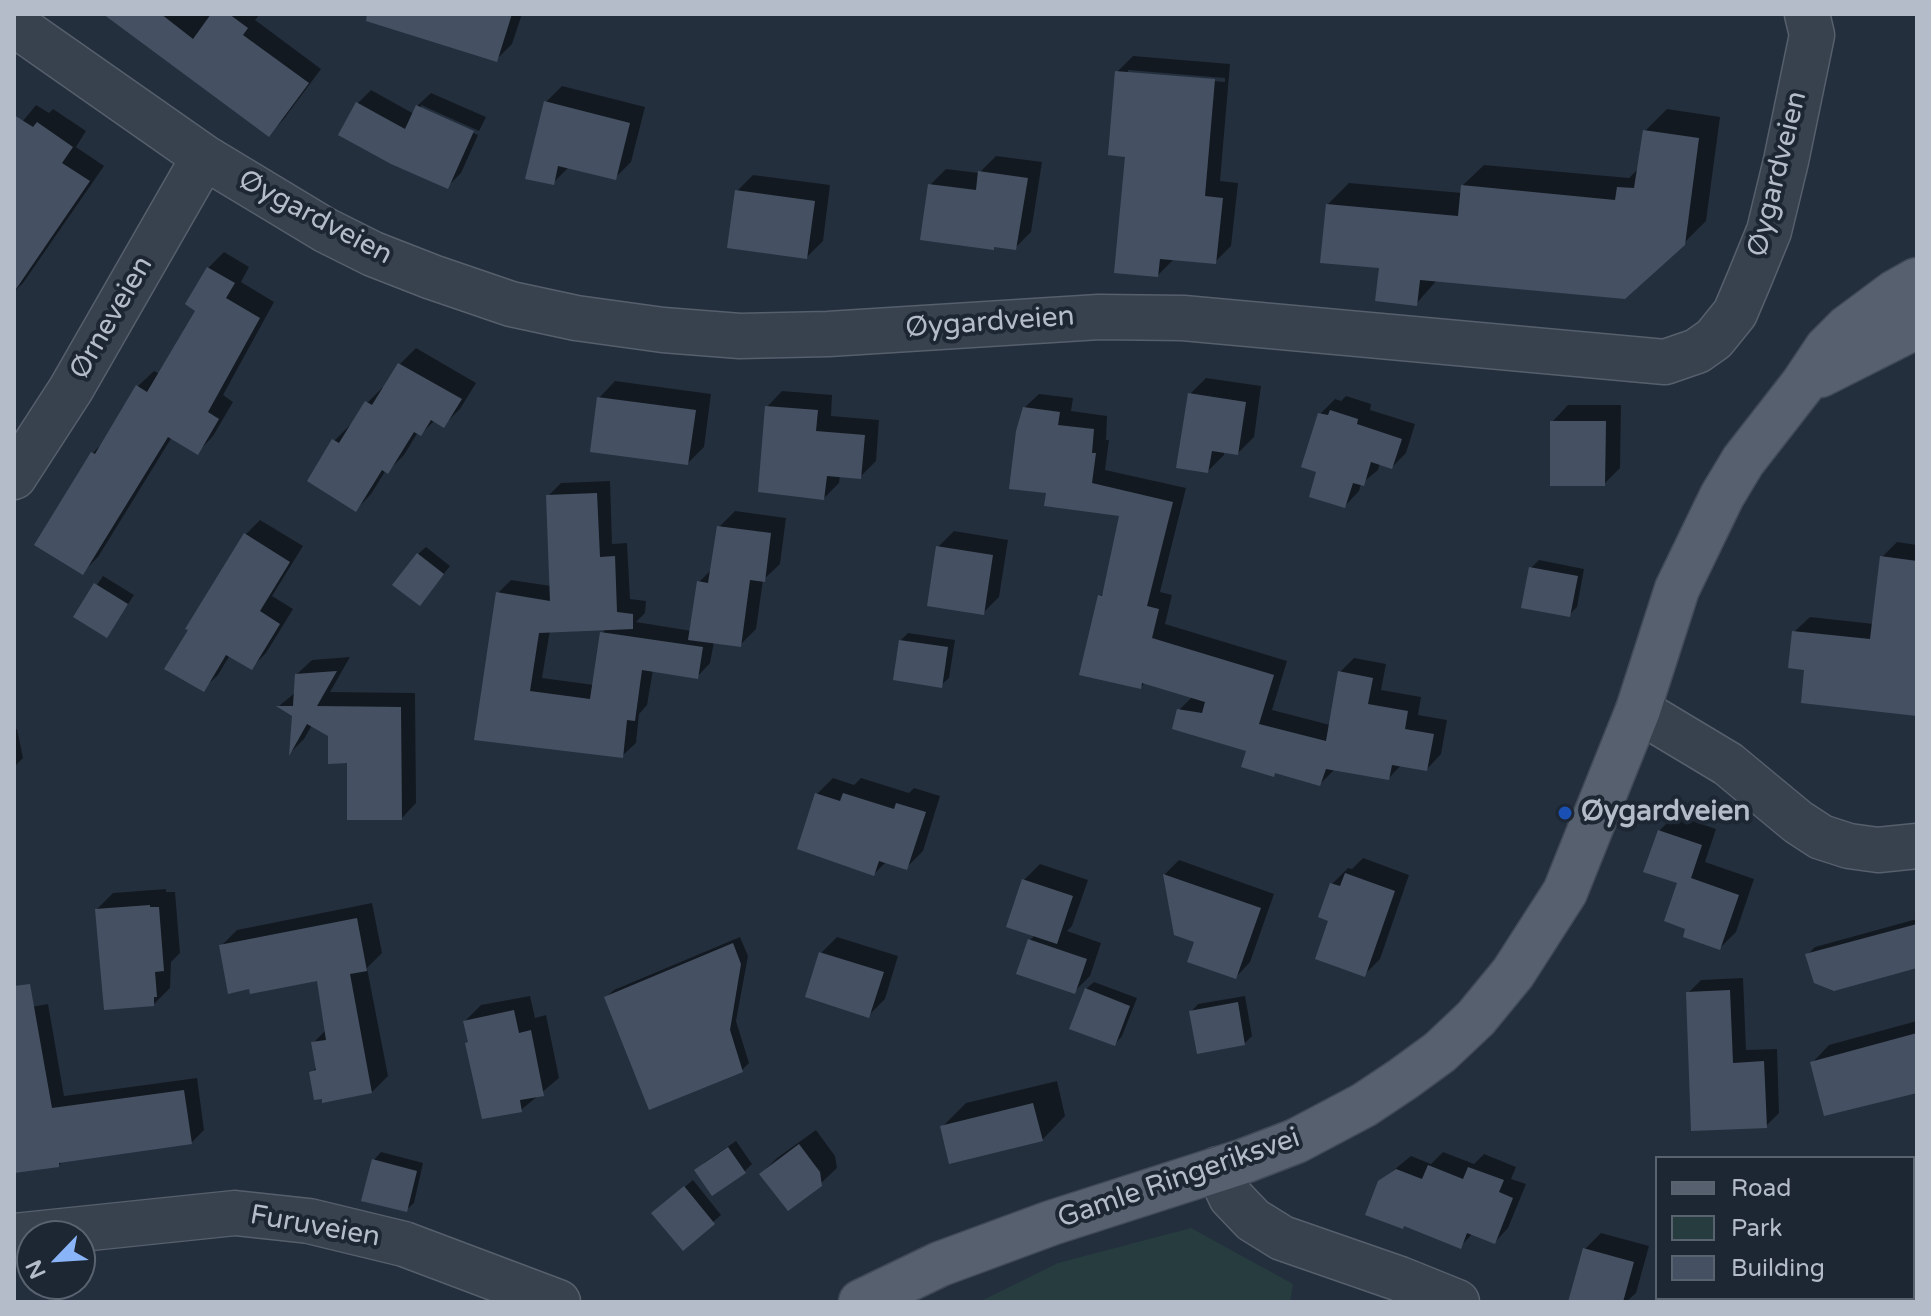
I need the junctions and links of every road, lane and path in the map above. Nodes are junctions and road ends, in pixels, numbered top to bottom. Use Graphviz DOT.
graph roads {
  1 [pos="1817,21"];
  2 [pos="14,24"];
  3 [pos="204,157"];
  4 [pos="1917,280"];
  5 [pos="1917,326"];
  6 [pos="1803,384"];
  7 [pos="14,477"];
  8 [pos="1638,710"];
  9 [pos="1917,846"];
  10 [pos="1218,1169"];
  11 [pos="14,1236"];
  12 [pos="558,1302"];
  13 [pos="861,1302"];
  14 [pos="1457,1302"];
  1 -- 3 [label="street, Øygardveien"];
  2 -- 3 [label="street, Øygardveien"];
  3 -- 7 [label="street, Ørneveien"];
  4 -- 6 [label="main road, Gamle Ringeriksvei"];
  5 -- 6 [label="main road, Gamle Ringeriksvei"];
  6 -- 8 [label="main road, Gamle Ringeriksvei"];
  8 -- 9 [label="street"];
  8 -- 10 [label="main road, Gamle Ringeriksvei"];
  10 -- 13 [label="main road, Gamle Ringeriksvei"];
  10 -- 14 [label="street"];
  11 -- 12 [label="street, Furuveien"];
}
